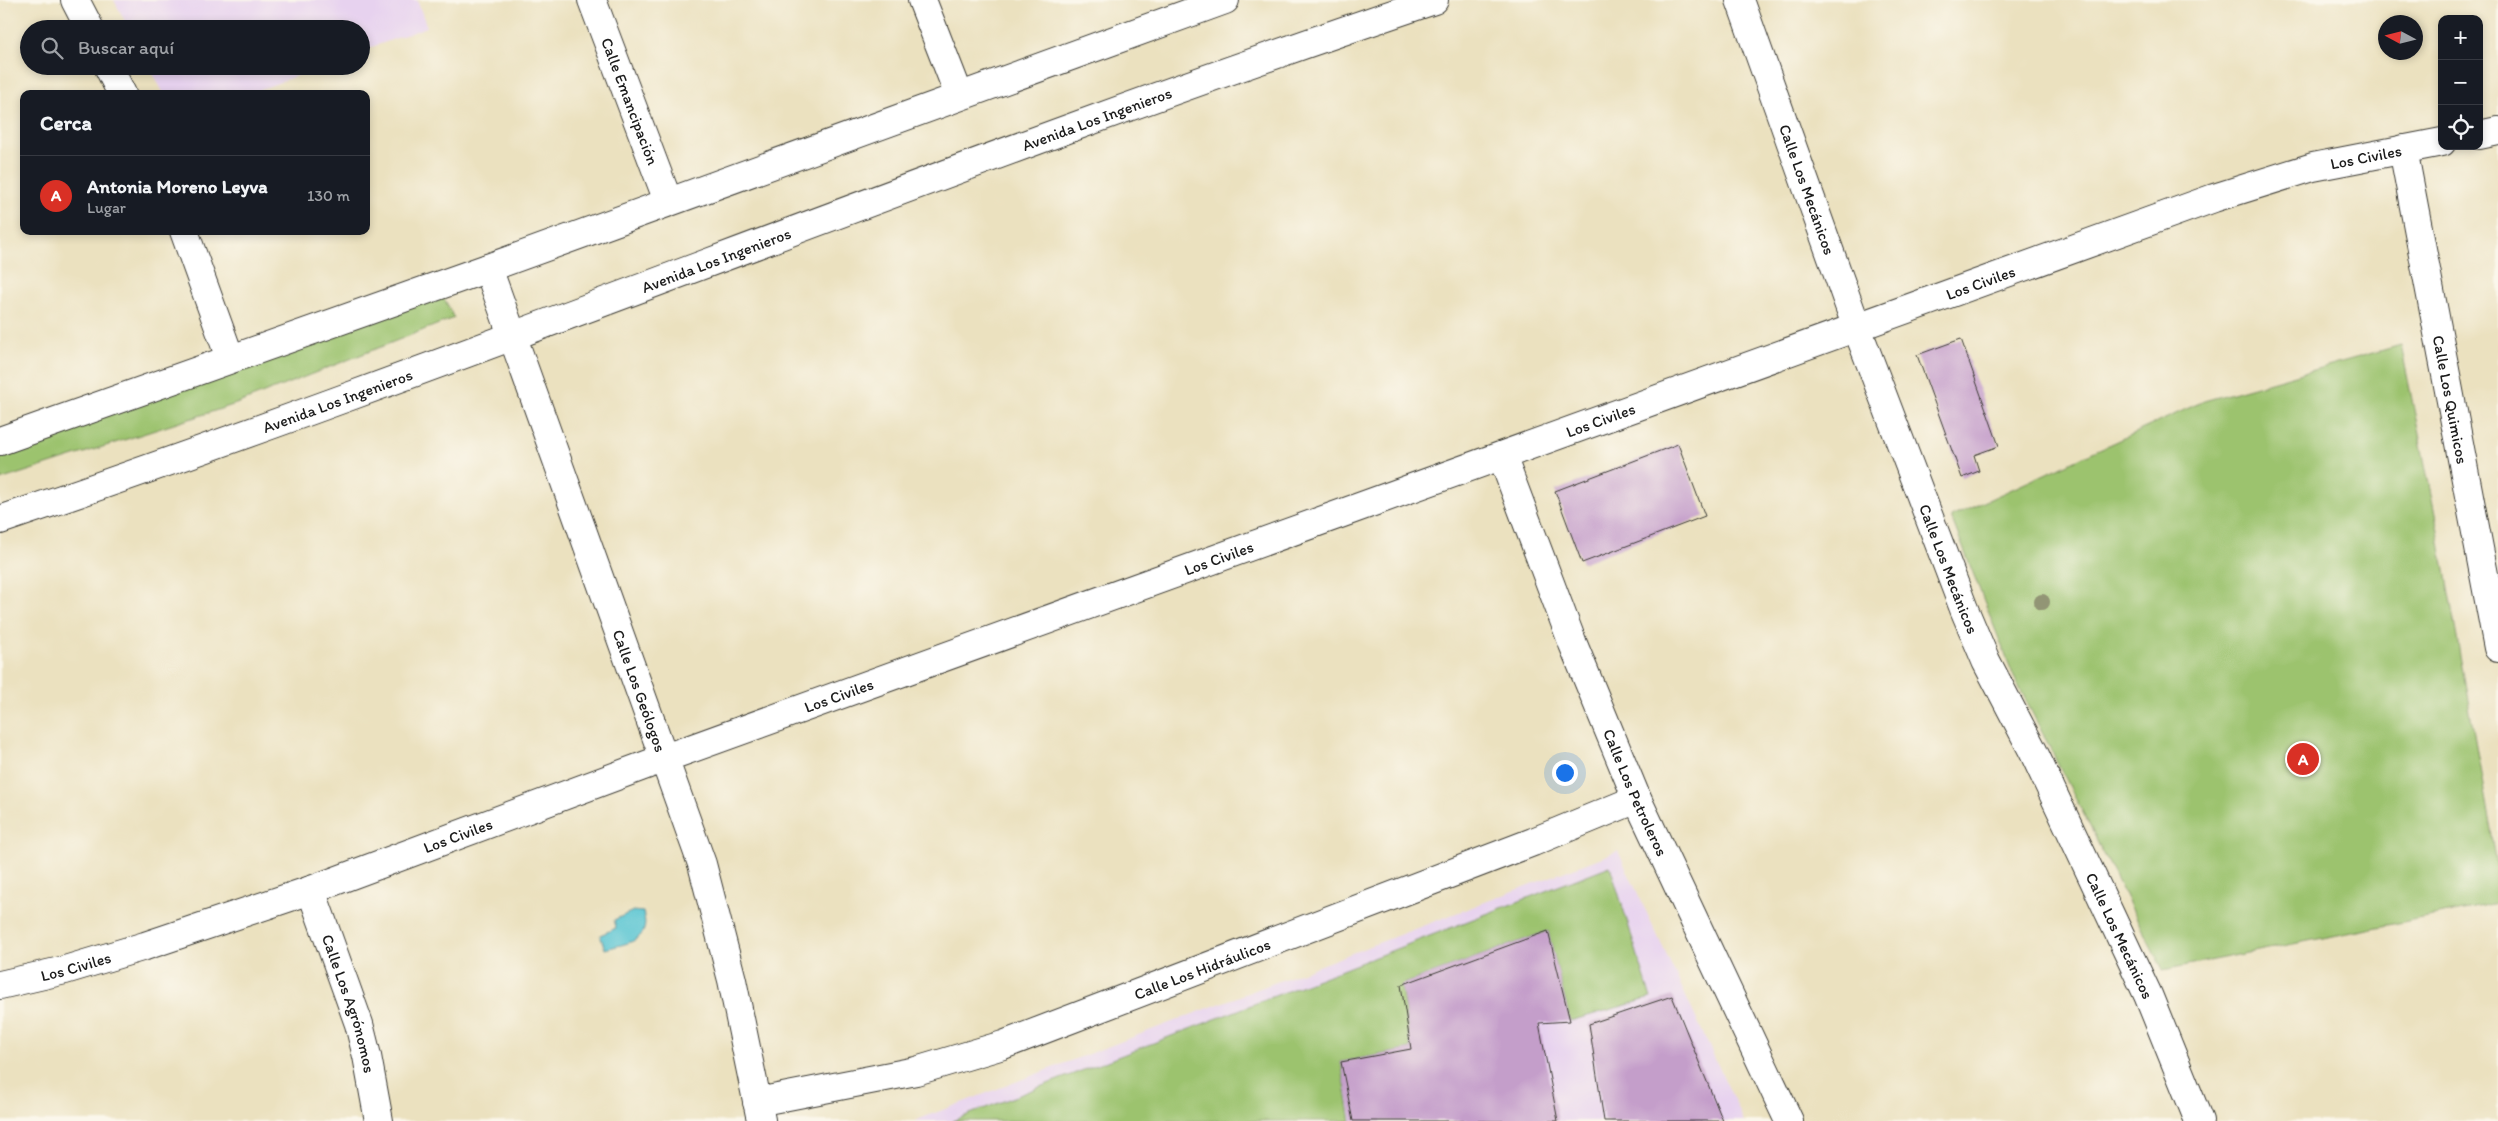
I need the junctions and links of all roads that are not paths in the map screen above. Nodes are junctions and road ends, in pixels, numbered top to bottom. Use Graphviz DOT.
graph roads {
  1 [pos="75,0"];
  2 [pos="592,0"];
  3 [pos="922,0"];
  4 [pos="1224,0"];
  5 [pos="1434,0"];
  6 [pos="1740,0"];
  7 [pos="85,20"];
  8 [pos="112,75"];
  9 [pos="120,90"];
  10 [pos="960,94"];
  11 [pos="2498,131"];
  12 [pos="2483,134"];
  13 [pos="2438,143"];
  14 [pos="2403,149"];
  15 [pos="668,200"];
  16 [pos="185,235"];
  17 [pos="488,268"];
  18 [pos="1857,328"];
  19 [pos="513,336"];
  20 [pos="230,358"];
  21 [pos="0,441"];
  22 [pos="1502,456"];
  23 [pos="0,520"];
  24 [pos="2498,648"];
  25 [pos="665,758"];
  26 [pos="1637,799"];
  27 [pos="311,890"];
  28 [pos="0,985"];
  29 [pos="759,1112"];
  30 [pos="379,1121"];
  31 [pos="1789,1121"];
  32 [pos="2199,1121"];
  1 -- 7 [label="street"];
  2 -- 15 [label="street, Calle Emancipación"];
  3 -- 10 [label="street"];
  4 -- 10 [label="street"];
  5 -- 19 [label="street, Avenida Los Ingenieros"];
  6 -- 18 [label="street, Calle Los Mecánicos"];
  8 -- 9 [label="street"];
  10 -- 15 [label="street"];
  11 -- 12 [label="street"];
  13 -- 14 [label="street, Los Civiles"];
  14 -- 18 [label="street, Los Civiles"];
  14 -- 24 [label="street, Calle Los Quimicos"];
  15 -- 17 [label="street"];
  16 -- 20 [label="street"];
  17 -- 19 [label="street, Calle Los Geólogos"];
  17 -- 20 [label="street"];
  18 -- 22 [label="street, Los Civiles"];
  18 -- 32 [label="street, Calle Los Mecánicos"];
  19 -- 23 [label="street, Avenida Los Ingenieros"];
  19 -- 25 [label="street, Calle Los Geólogos"];
  20 -- 21 [label="street"];
  22 -- 25 [label="street, Los Civiles"];
  22 -- 26 [label="street, Calle Los Petroleros"];
  25 -- 27 [label="street, Los Civiles"];
  25 -- 29 [label="street, Calle Los Geólogos"];
  26 -- 29 [label="street, Calle Los Hidráulicos"];
  26 -- 31 [label="street, Calle Los Petroleros"];
  27 -- 28 [label="street, Los Civiles"];
  27 -- 30 [label="street, Calle Los Agrónomos"];
}
